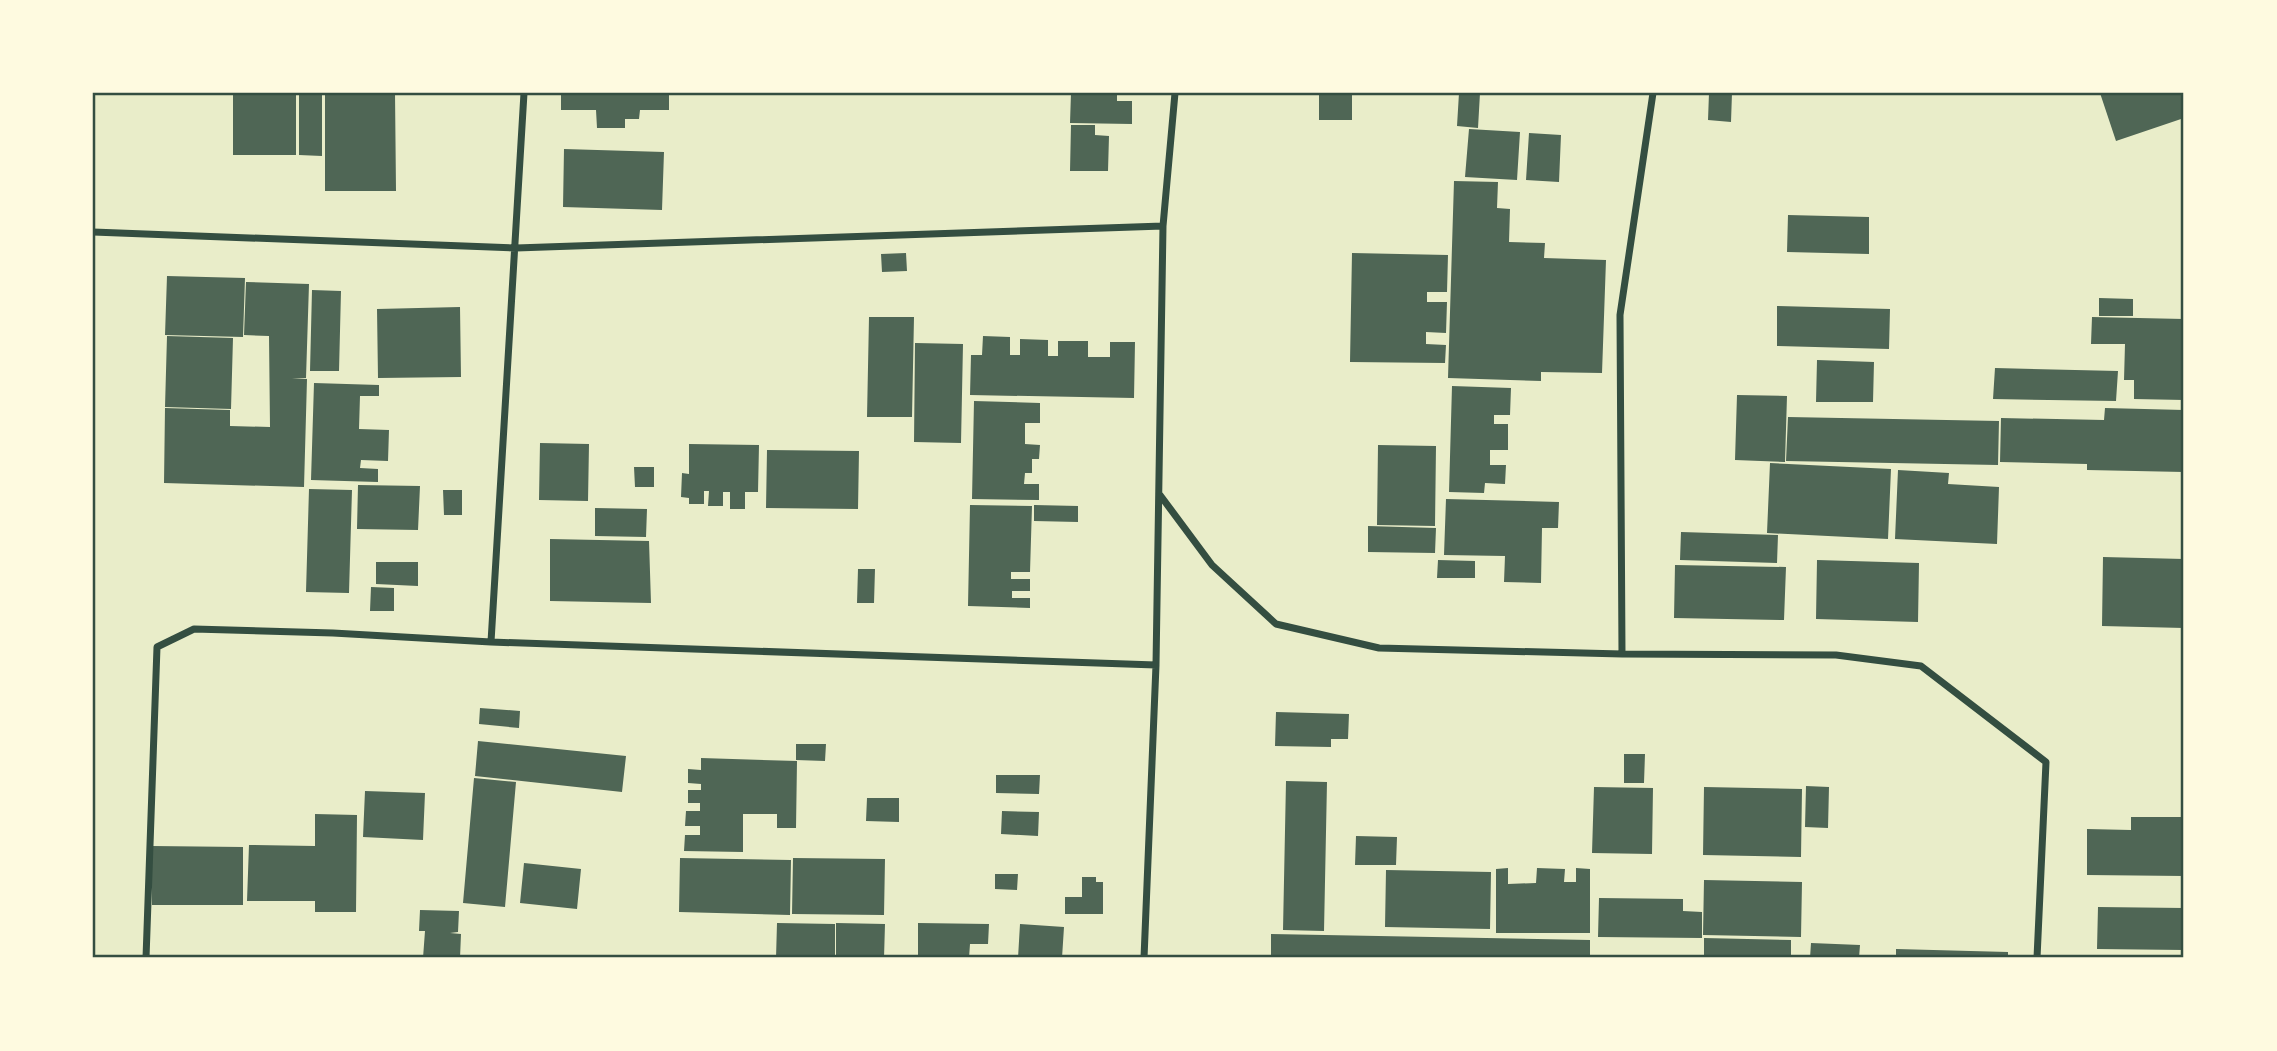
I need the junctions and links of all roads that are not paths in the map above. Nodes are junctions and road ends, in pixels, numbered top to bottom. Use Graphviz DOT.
graph roads {
  1 [pos="524,93"];
  2 [pos="1174,93"];
  3 [pos="1653,93"];
  4 [pos="1163,226"];
  5 [pos="93,232"];
  6 [pos="516,248"];
  7 [pos="1160,495"];
  8 [pos="491,642"];
  9 [pos="1622,653"];
  10 [pos="1157,665"];
  11 [pos="146,958"];
  12 [pos="1144,958"];
  13 [pos="2037,958"];
  1 -- 6 [label="street"];
  2 -- 4 [label="street"];
  3 -- 9 [label="street"];
  4 -- 6 [label="street"];
  4 -- 7 [label="street"];
  5 -- 6 [label="street"];
  6 -- 8 [label="street"];
  7 -- 9 [label="street"];
  7 -- 10 [label="street"];
  8 -- 10 [label="street"];
  8 -- 11 [label="street"];
  9 -- 13 [label="street"];
  10 -- 12 [label="street"];
}
